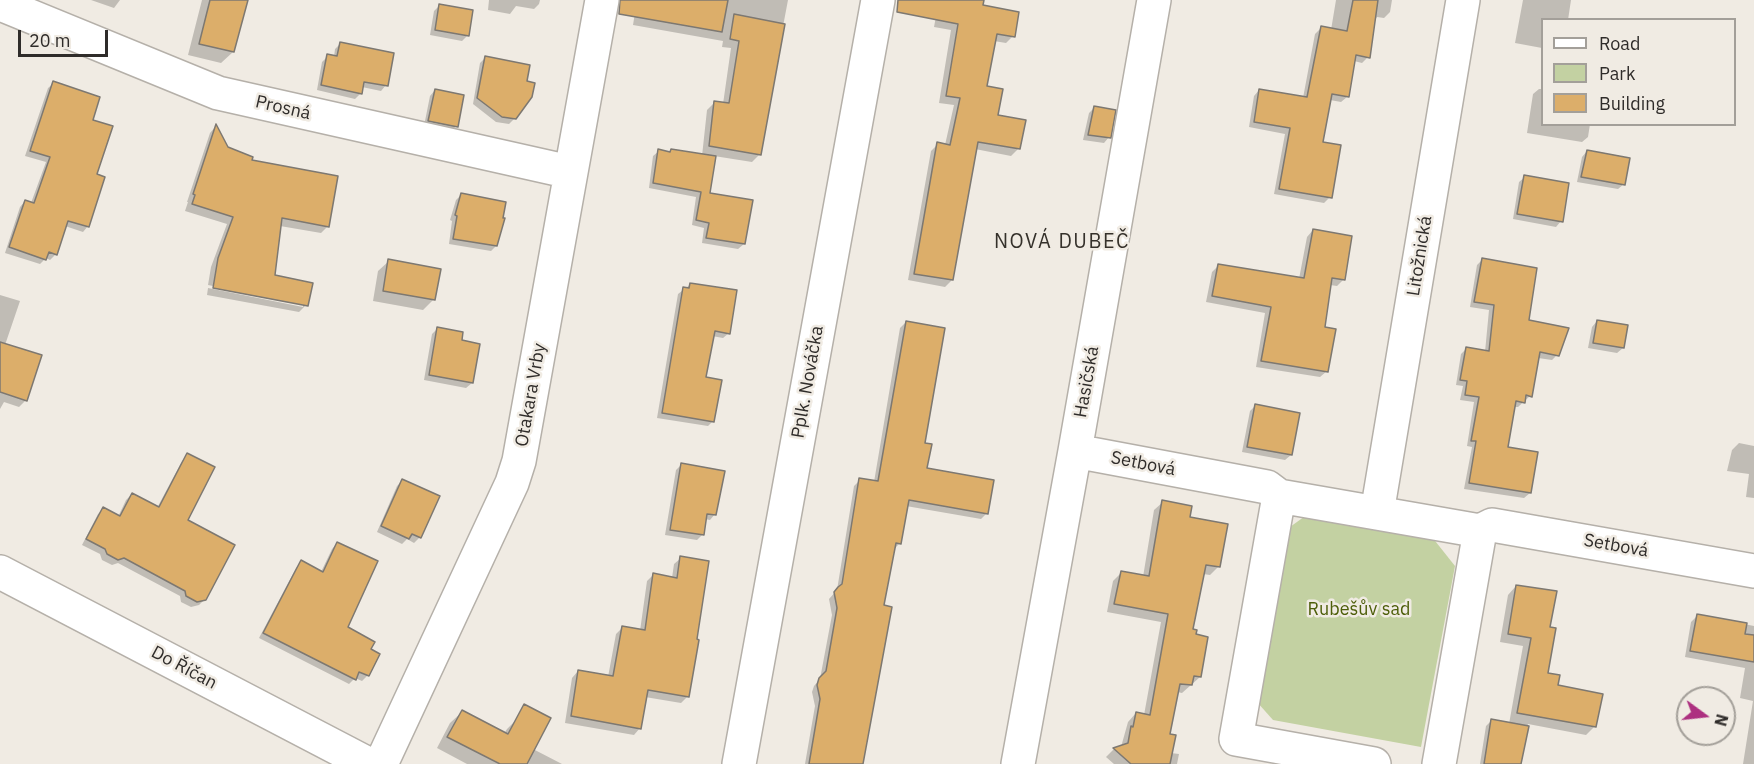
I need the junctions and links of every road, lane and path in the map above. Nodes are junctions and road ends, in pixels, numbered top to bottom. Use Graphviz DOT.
graph roads {
  1 [pos="602,0"];
  2 [pos="878,0"];
  3 [pos="1154,0"];
  4 [pos="1463,0"];
  5 [pos="6,12"];
  6 [pos="570,172"];
  7 [pos="1075,451"];
  8 [pos="1279,496"];
  9 [pos="1377,513"];
  10 [pos="1480,531"];
  11 [pos="1754,571"];
  12 [pos="0,572"];
  13 [pos="368,764"];
  14 [pos="381,764"];
  15 [pos="739,764"];
  16 [pos="1018,764"];
  17 [pos="1374,764"];
  18 [pos="1439,764"];
  1 -- 6 [label="street, Otakara Vrby"];
  2 -- 15 [label="street, Pplk. Nováčka"];
  3 -- 7 [label="street, Hasičská"];
  4 -- 9 [label="street, Litožnická"];
  5 -- 6 [label="street, Prosná"];
  6 -- 14 [label="street, Otakara Vrby"];
  7 -- 8 [label="street, Setbová"];
  7 -- 16 [label="street, Hasičská"];
  8 -- 9 [label="street"];
  8 -- 17 [label="street"];
  9 -- 10 [label="street"];
  10 -- 11 [label="street, Setbová"];
  10 -- 18 [label="street"];
  12 -- 13 [label="street, Do Říčan"];
}
